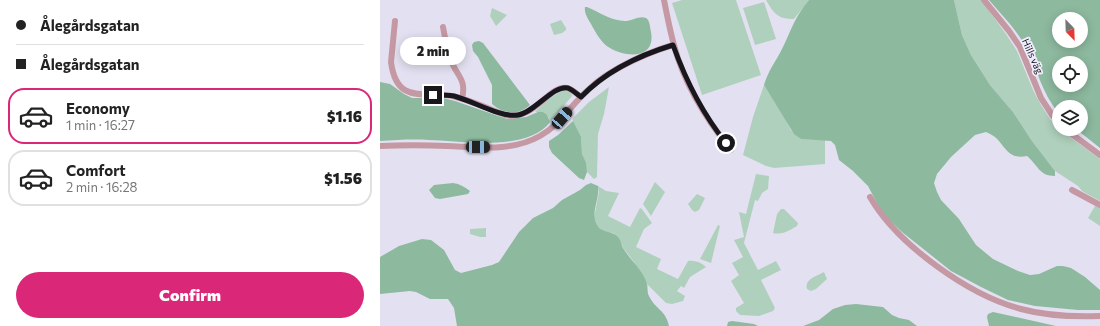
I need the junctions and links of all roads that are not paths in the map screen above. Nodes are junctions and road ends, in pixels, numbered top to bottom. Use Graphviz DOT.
graph roads {
  1 [pos="664,0"];
  2 [pos="984,0"];
  3 [pos="395,21"];
  4 [pos="443,27"];
  5 [pos="673,45"];
  6 [pos="581,97"];
  7 [pos="462,99"];
  8 [pos="1052,115"];
  9 [pos="1074,136"];
  10 [pos="380,146"];
  11 [pos="732,150"];
  12 [pos="1100,155"];
  13 [pos="1072,190"];
  14 [pos="870,197"];
  15 [pos="1100,205"];
  16 [pos="1100,316"];
  1 -- 5 [label="street"];
  2 -- 8 [label="street, Hills väg"];
  3 -- 7 [label="street"];
  4 -- 7 [label="street"];
  5 -- 6 [label="street"];
  5 -- 11 [label="street"];
  6 -- 7 [label="street"];
  6 -- 10 [label="street"];
  9 -- 12 [label="street"];
  13 -- 15 [label="street"];
  14 -- 16 [label="street"];
}
